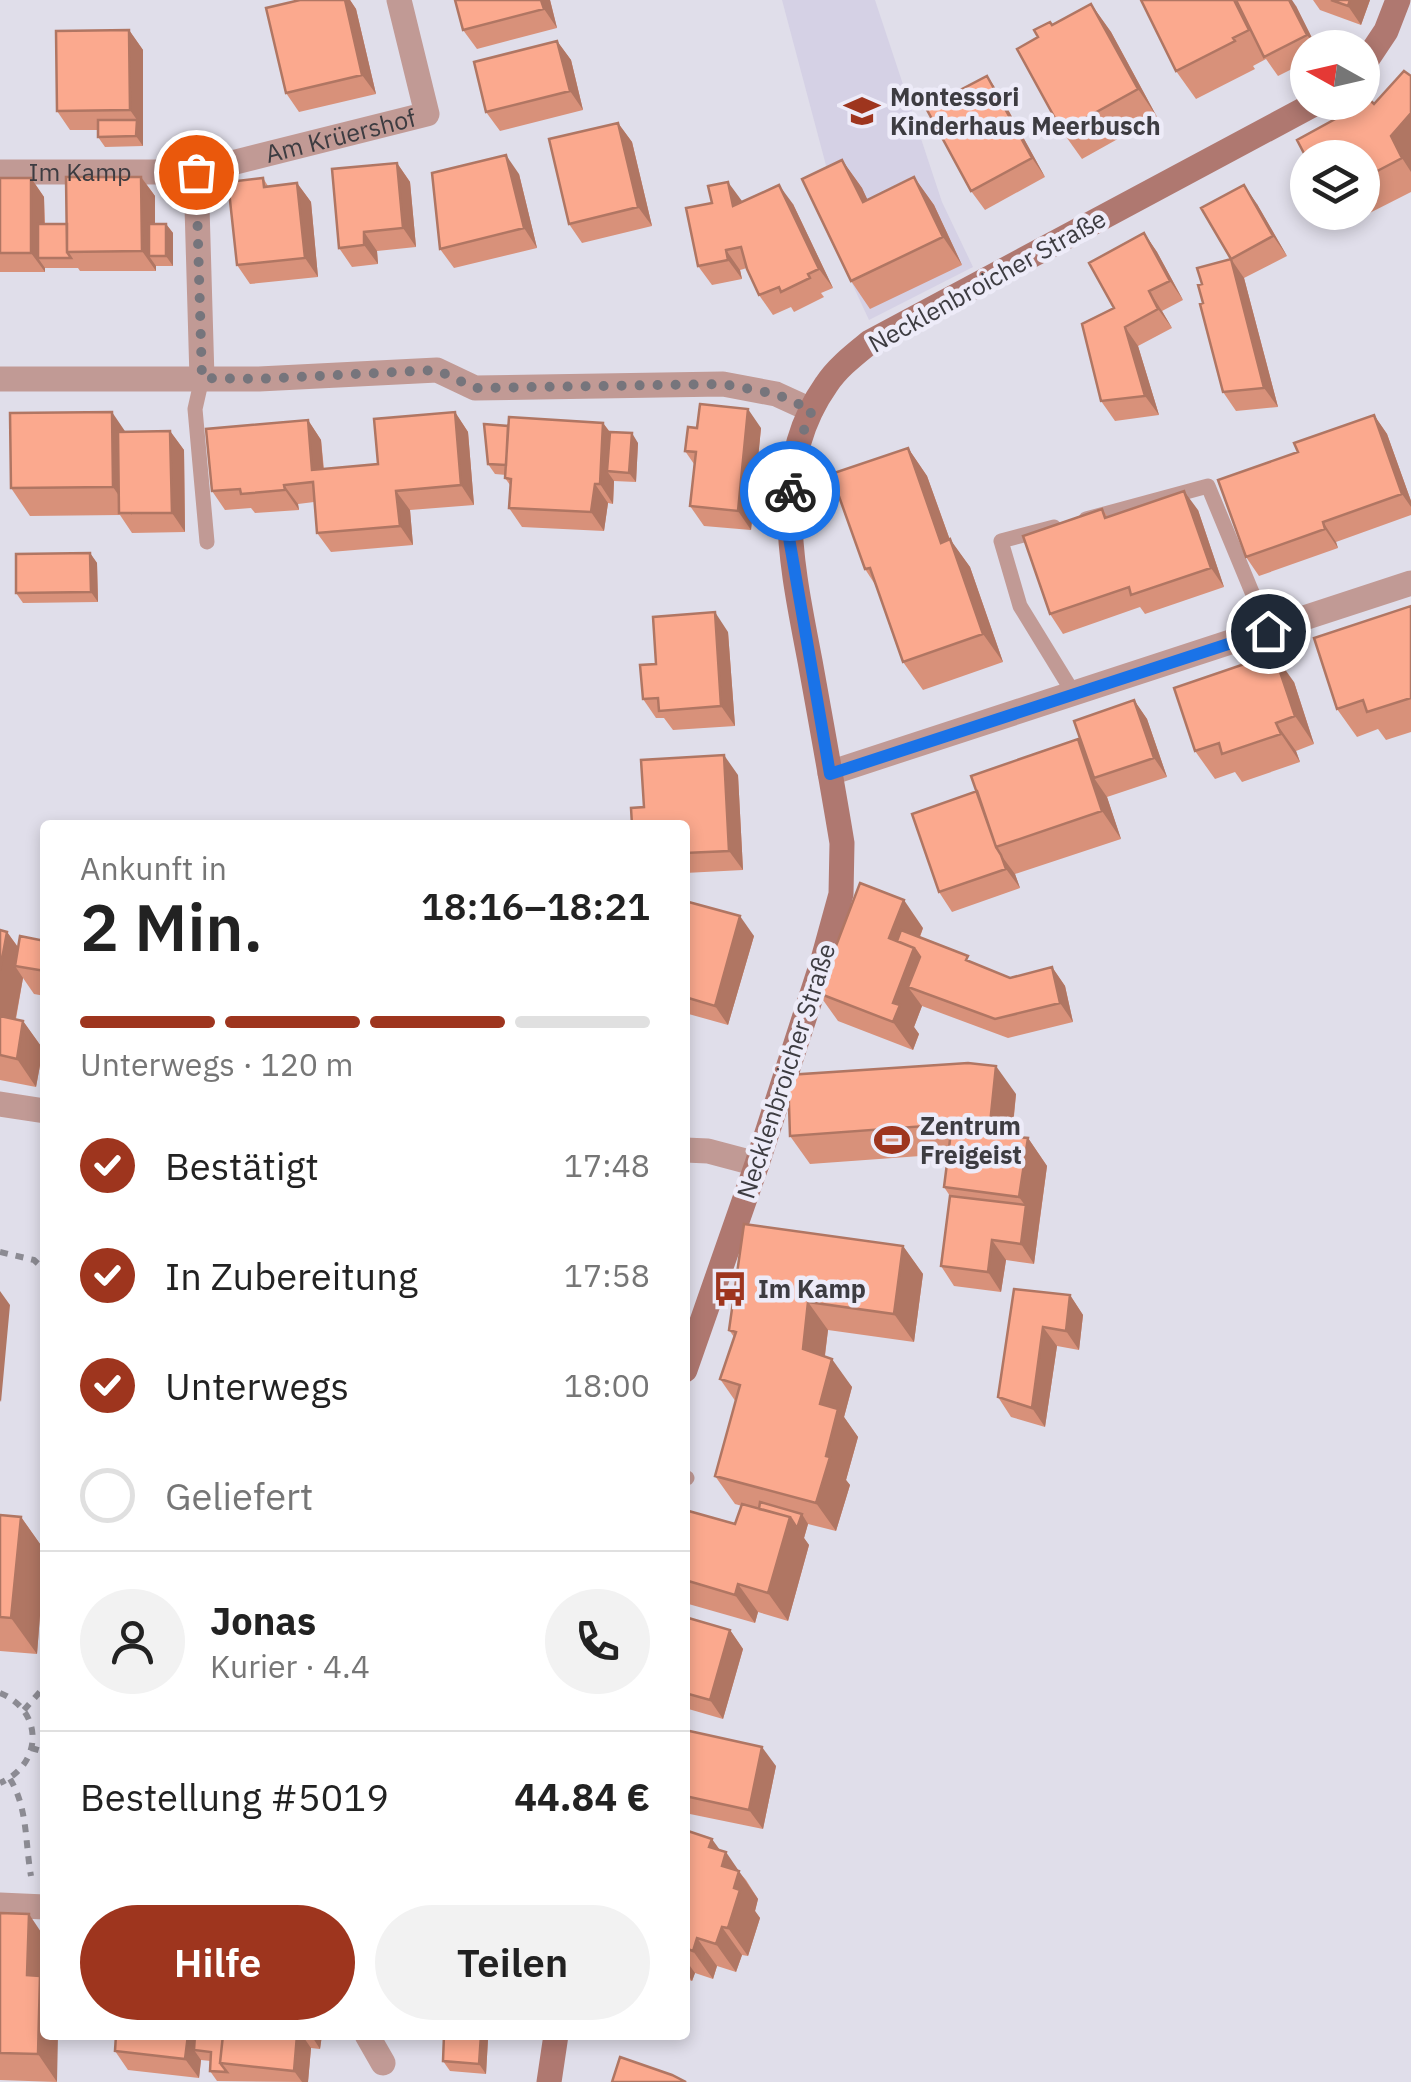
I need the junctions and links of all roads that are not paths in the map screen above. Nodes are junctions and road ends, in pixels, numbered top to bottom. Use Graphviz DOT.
graph roads {
  1 [pos="399,0"];
  2 [pos="1398,0"];
  3 [pos="1380,40"];
  4 [pos="1290,117"];
  5 [pos="0,172"];
  6 [pos="196,172"];
  7 [pos="202,378"];
  8 [pos="0,379"];
  9 [pos="812,410"];
  10 [pos="207,542"];
  11 [pos="1411,583"];
  12 [pos="1268,631"];
  13 [pos="1074,694"];
  14 [pos="830,774"];
  15 [pos="0,1104"];
  16 [pos="40,1110"];
  17 [pos="690,1150"];
  18 [pos="757,1164"];
  19 [pos="690,1356"];
  20 [pos="0,1905"];
  21 [pos="40,1907"];
  22 [pos="370,2040"];
  23 [pos="555,2040"];
  24 [pos="383,2063"];
  25 [pos="549,2082"];
  1 -- 6 [label="street, Am Krüershof"];
  2 -- 3 [label="main road"];
  4 -- 9 [label="main road, Necklenbroicher Straße"];
  5 -- 6 [label="street, Im Kamp"];
  6 -- 7 [label="street"];
  7 -- 8 [label="street"];
  7 -- 9 [label="street"];
  7 -- 10 [label="lane"];
  9 -- 14 [label="main road, Necklenbroicher Straße"];
  11 -- 12 [label="street"];
  12 -- 13 [label="street"];
  12 -- 13 [label="lane"];
  13 -- 14 [label="street"];
  14 -- 18 [label="main road, Necklenbroicher Straße"];
  15 -- 16 [label="street"];
  17 -- 18 [label="street"];
  18 -- 19 [label="main road, Necklenbroicher Straße"];
  20 -- 21 [label="street"];
  22 -- 24 [label="street"];
  23 -- 25 [label="main road"];
}
